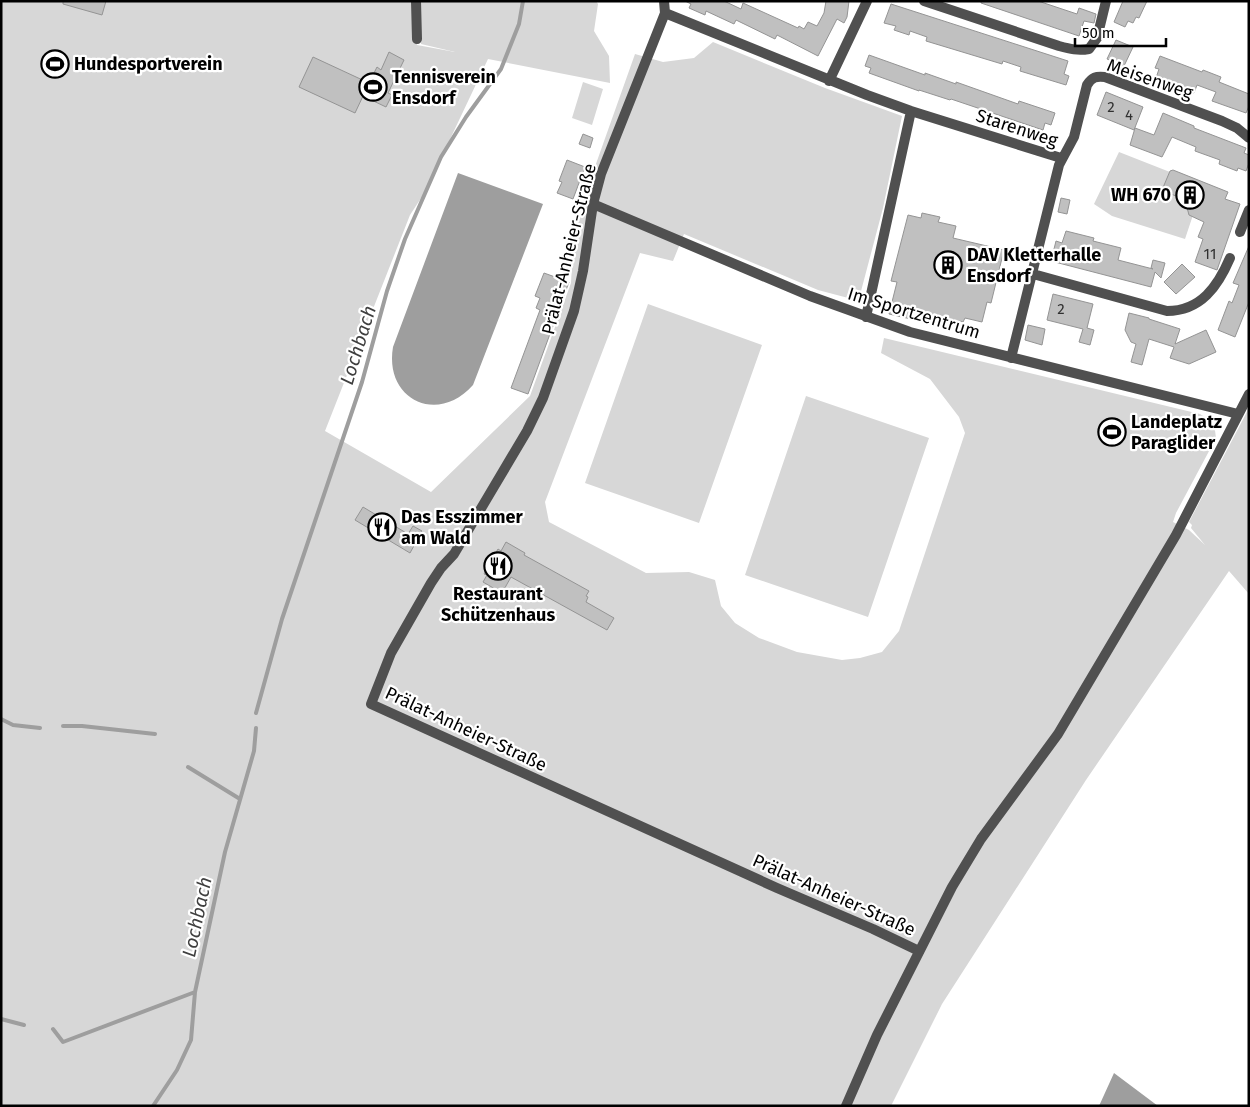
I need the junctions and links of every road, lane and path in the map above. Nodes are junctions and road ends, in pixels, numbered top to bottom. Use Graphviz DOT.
graph roads {
  1 [pos="416,1"];
  2 [pos="664,1"];
  3 [pos="867,1"];
  4 [pos="924,1"];
  5 [pos="1106,1"];
  6 [pos="665,13"];
  7 [pos="417,39"];
  8 [pos="829,81"];
  9 [pos="911,111"];
  10 [pos="1249,138"];
  11 [pos="1061,158"];
  12 [pos="593,204"];
  13 [pos="1249,210"];
  14 [pos="1240,232"];
  15 [pos="1230,258"];
  16 [pos="1033,274"];
  17 [pos="866,317"];
  18 [pos="1011,358"];
  19 [pos="1249,394"];
  20 [pos="1238,414"];
  21 [pos="919,951"];
  22 [pos="846,1106"];
  1 -- 7 [label="street"];
  2 -- 6 [label="street, Prälat-Anheier-Straße"];
  3 -- 8 [label="street"];
  4 -- 5 [label="street"];
  6 -- 8 [label="street, Starenweg"];
  6 -- 12 [label="street, Prälat-Anheier-Straße"];
  8 -- 9 [label="street, Starenweg"];
  9 -- 11 [label="street, Starenweg"];
  9 -- 17 [label="street"];
  10 -- 11 [label="street, Meisenweg"];
  11 -- 16 [label="street, Starenweg"];
  12 -- 17 [label="street, Im Sportzentrum"];
  12 -- 21 [label="street, Prälat-Anheier-Straße"];
  13 -- 14 [label="street"];
  15 -- 16 [label="street"];
  16 -- 18 [label="street, Starenweg"];
  17 -- 18 [label="street, Im Sportzentrum"];
  18 -- 20 [label="street, Im Sportzentrum"];
  19 -- 20 [label="street"];
  20 -- 21 [label="street"];
  21 -- 22 [label="street"];
}
